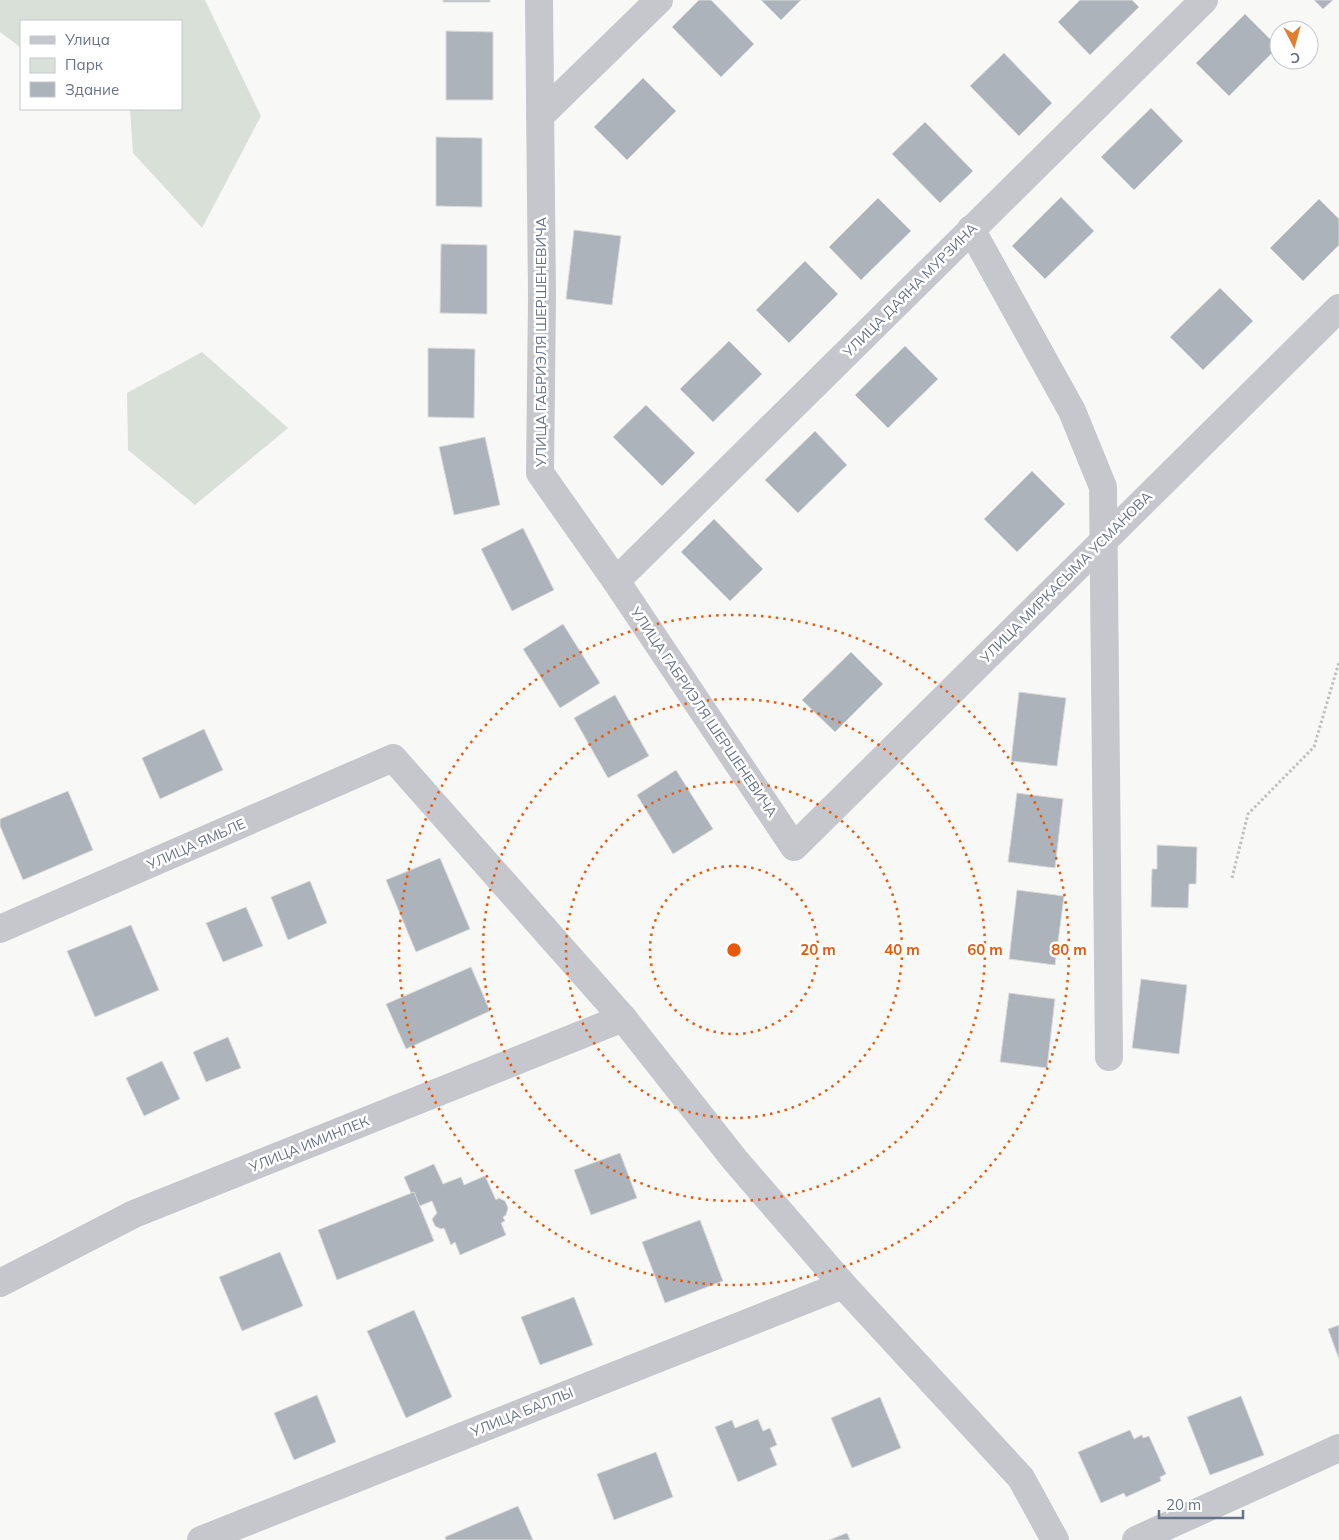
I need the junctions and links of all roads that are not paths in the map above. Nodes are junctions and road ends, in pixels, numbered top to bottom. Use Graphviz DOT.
graph roads {
  1 [pos="539,0"];
  2 [pos="659,0"];
  3 [pos="1204,0"];
  4 [pos="540,116"];
  5 [pos="971,229"];
  6 [pos="1339,308"];
  7 [pos="1103,541"];
  8 [pos="616,581"];
  9 [pos="794,847"];
  10 [pos="0,929"];
  11 [pos="623,1018"];
  12 [pos="1109,1057"];
  13 [pos="0,1283"];
  14 [pos="843,1285"];
  15 [pos="1339,1448"];
  16 [pos="201,1540"];
  17 [pos="1054,1540"];
  18 [pos="1136,1540"];
  1 -- 4 [label="street, УЛИЦА ГАБРИЭЛЯ ШЕРШЕНЕВИЧА"];
  2 -- 4 [label="street"];
  3 -- 5 [label="street, УЛИЦА ДАЯНА МУРЗИНА"];
  4 -- 8 [label="street, УЛИЦА ГАБРИЭЛЯ ШЕРШЕНЕВИЧА"];
  5 -- 7 [label="street"];
  5 -- 8 [label="street, УЛИЦА ДАЯНА МУРЗИНА"];
  6 -- 7 [label="street, УЛИЦА МИРКАСЫМА УСМАНОВА"];
  7 -- 9 [label="street, УЛИЦА МИРКАСЫМА УСМАНОВА"];
  7 -- 12 [label="street"];
  8 -- 9 [label="street, УЛИЦА ГАБРИЭЛЯ ШЕРШЕНЕВИЧА"];
  10 -- 11 [label="street, УЛИЦА ЯМЬЛЕ"];
  11 -- 13 [label="street, УЛИЦА ИМИНЛЕК"];
  11 -- 14 [label="street"];
  14 -- 16 [label="street, УЛИЦА БАЛЛЫ"];
  14 -- 17 [label="street"];
  15 -- 18 [label="street"];
}
